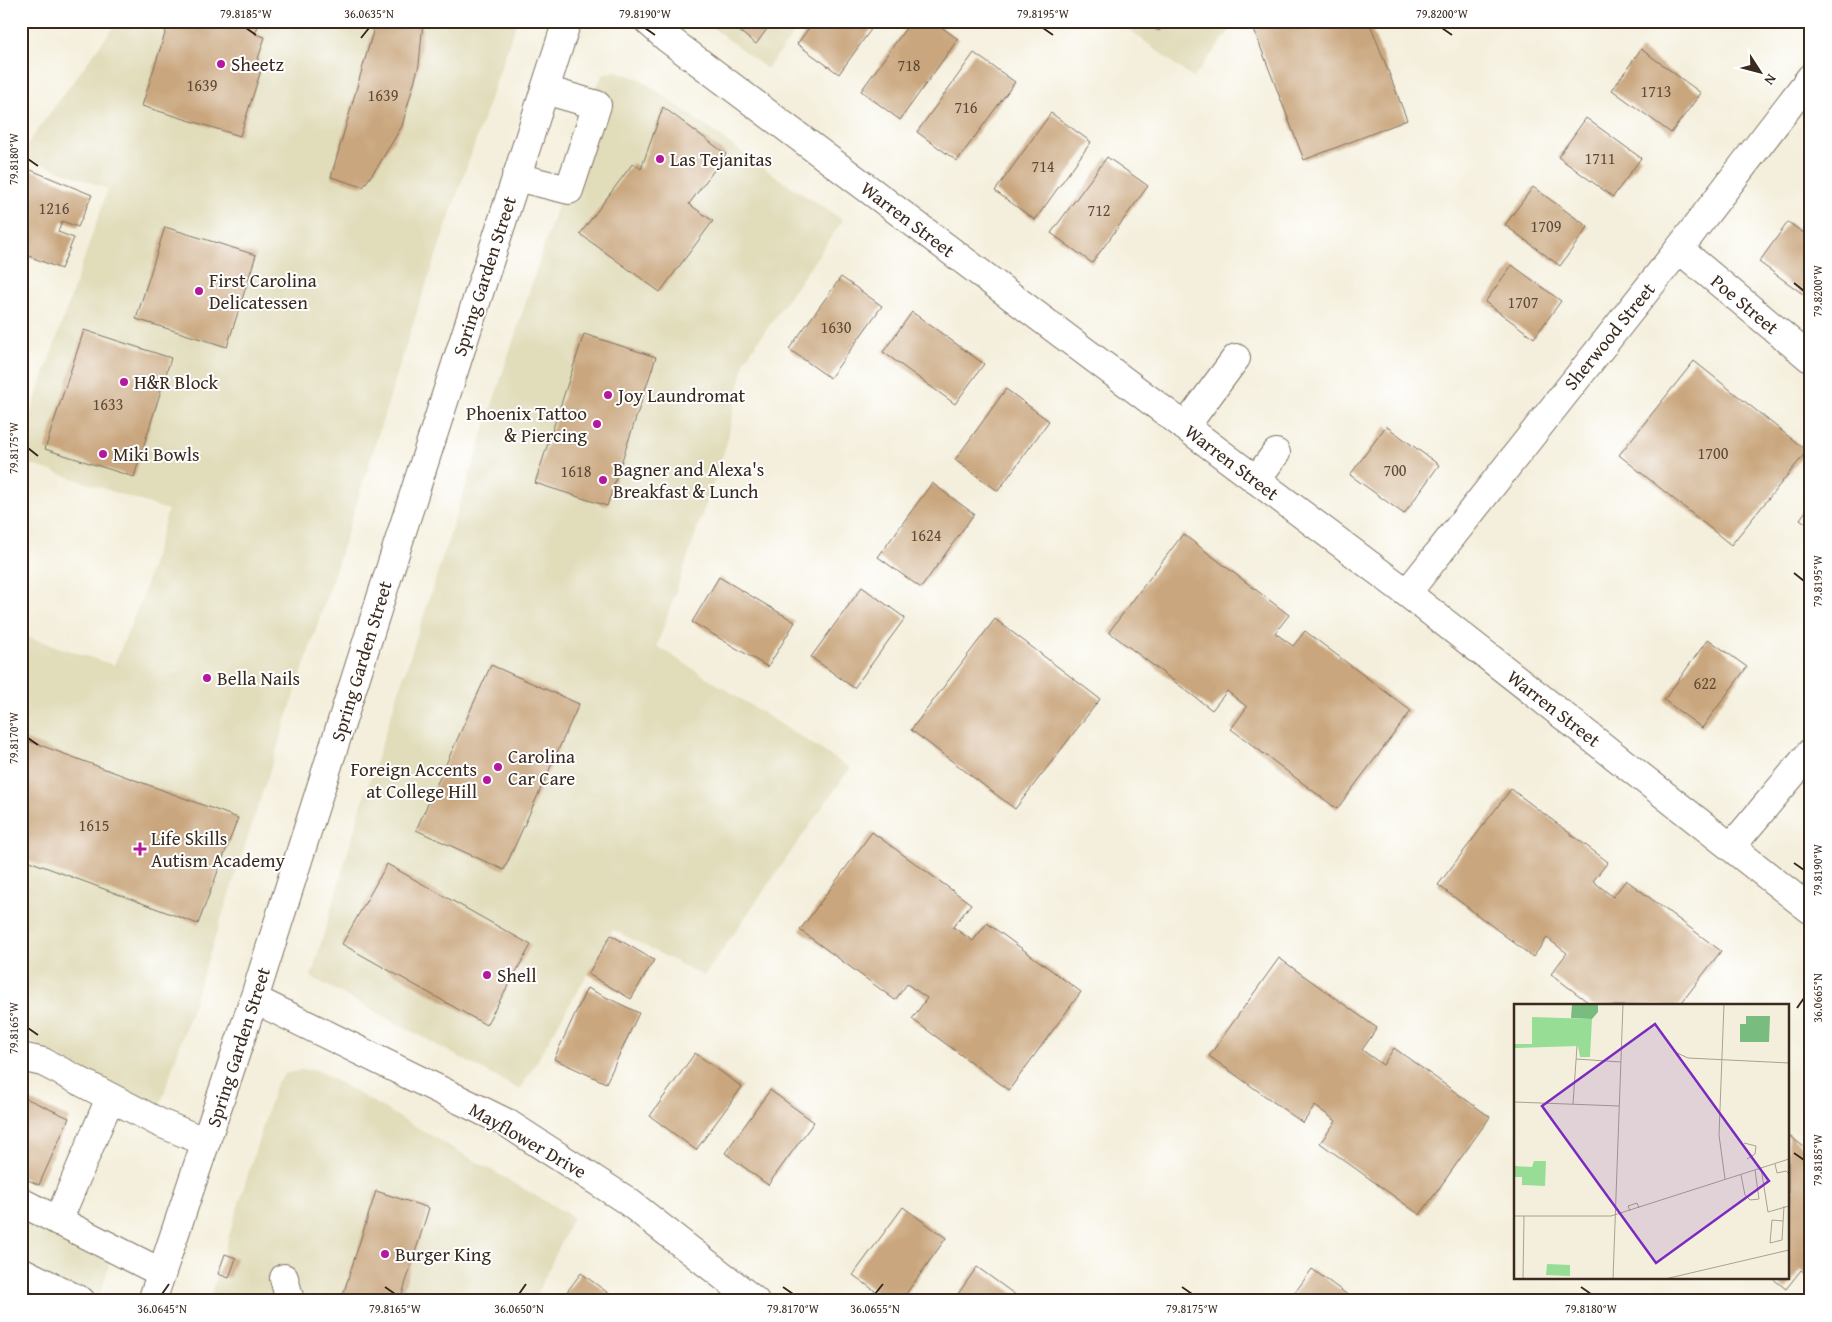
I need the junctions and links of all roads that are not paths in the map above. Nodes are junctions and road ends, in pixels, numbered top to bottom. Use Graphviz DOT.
graph roads {
  1 [pos="567,21"];
  2 [pos="648,21"];
  3 [pos="1811,77"];
  4 [pos="545,90"];
  5 [pos="516,177"];
  6 [pos="1679,249"];
  7 [pos="1236,358"];
  8 [pos="1811,359"];
  9 [pos="1185,427"];
  10 [pos="1276,452"];
  11 [pos="1256,480"];
  12 [pos="1407,593"];
  13 [pos="1811,752"];
  14 [pos="1731,847"];
  15 [pos="1811,910"];
  16 [pos="254,999"];
  17 [pos="21,1057"];
  18 [pos="110,1098"];
  19 [pos="206,1142"];
  20 [pos="21,1202"];
  21 [pos="58,1221"];
  22 [pos="21,1271"];
  23 [pos="162,1273"];
  24 [pos="81,1301"];
  25 [pos="152,1301"];
  26 [pos="755,1301"];
  1 -- 4 [label="street, Spring Garden Street"];
  2 -- 9 [label="street, Warren Street"];
  3 -- 6 [label="street, Sherwood Street"];
  4 -- 5 [label="street, Spring Garden Street"];
  4 -- 5 [label="street"];
  5 -- 16 [label="street, Spring Garden Street"];
  6 -- 8 [label="street, Poe Street"];
  6 -- 12 [label="street, Sherwood Street"];
  7 -- 9 [label="street"];
  9 -- 11 [label="street, Warren Street"];
  10 -- 11 [label="street"];
  11 -- 12 [label="street, Warren Street"];
  12 -- 14 [label="street, Warren Street"];
  13 -- 14 [label="street"];
  14 -- 15 [label="street, Warren Street"];
  16 -- 19 [label="street, Spring Garden Street"];
  16 -- 26 [label="street, Mayflower Drive"];
  17 -- 18 [label="street"];
  18 -- 19 [label="street"];
  18 -- 21 [label="street"];
  19 -- 23 [label="street, Spring Garden Street"];
  20 -- 21 [label="street"];
  21 -- 23 [label="street"];
  22 -- 24 [label="street"];
  23 -- 25 [label="street, Spring Garden Street"];
}
